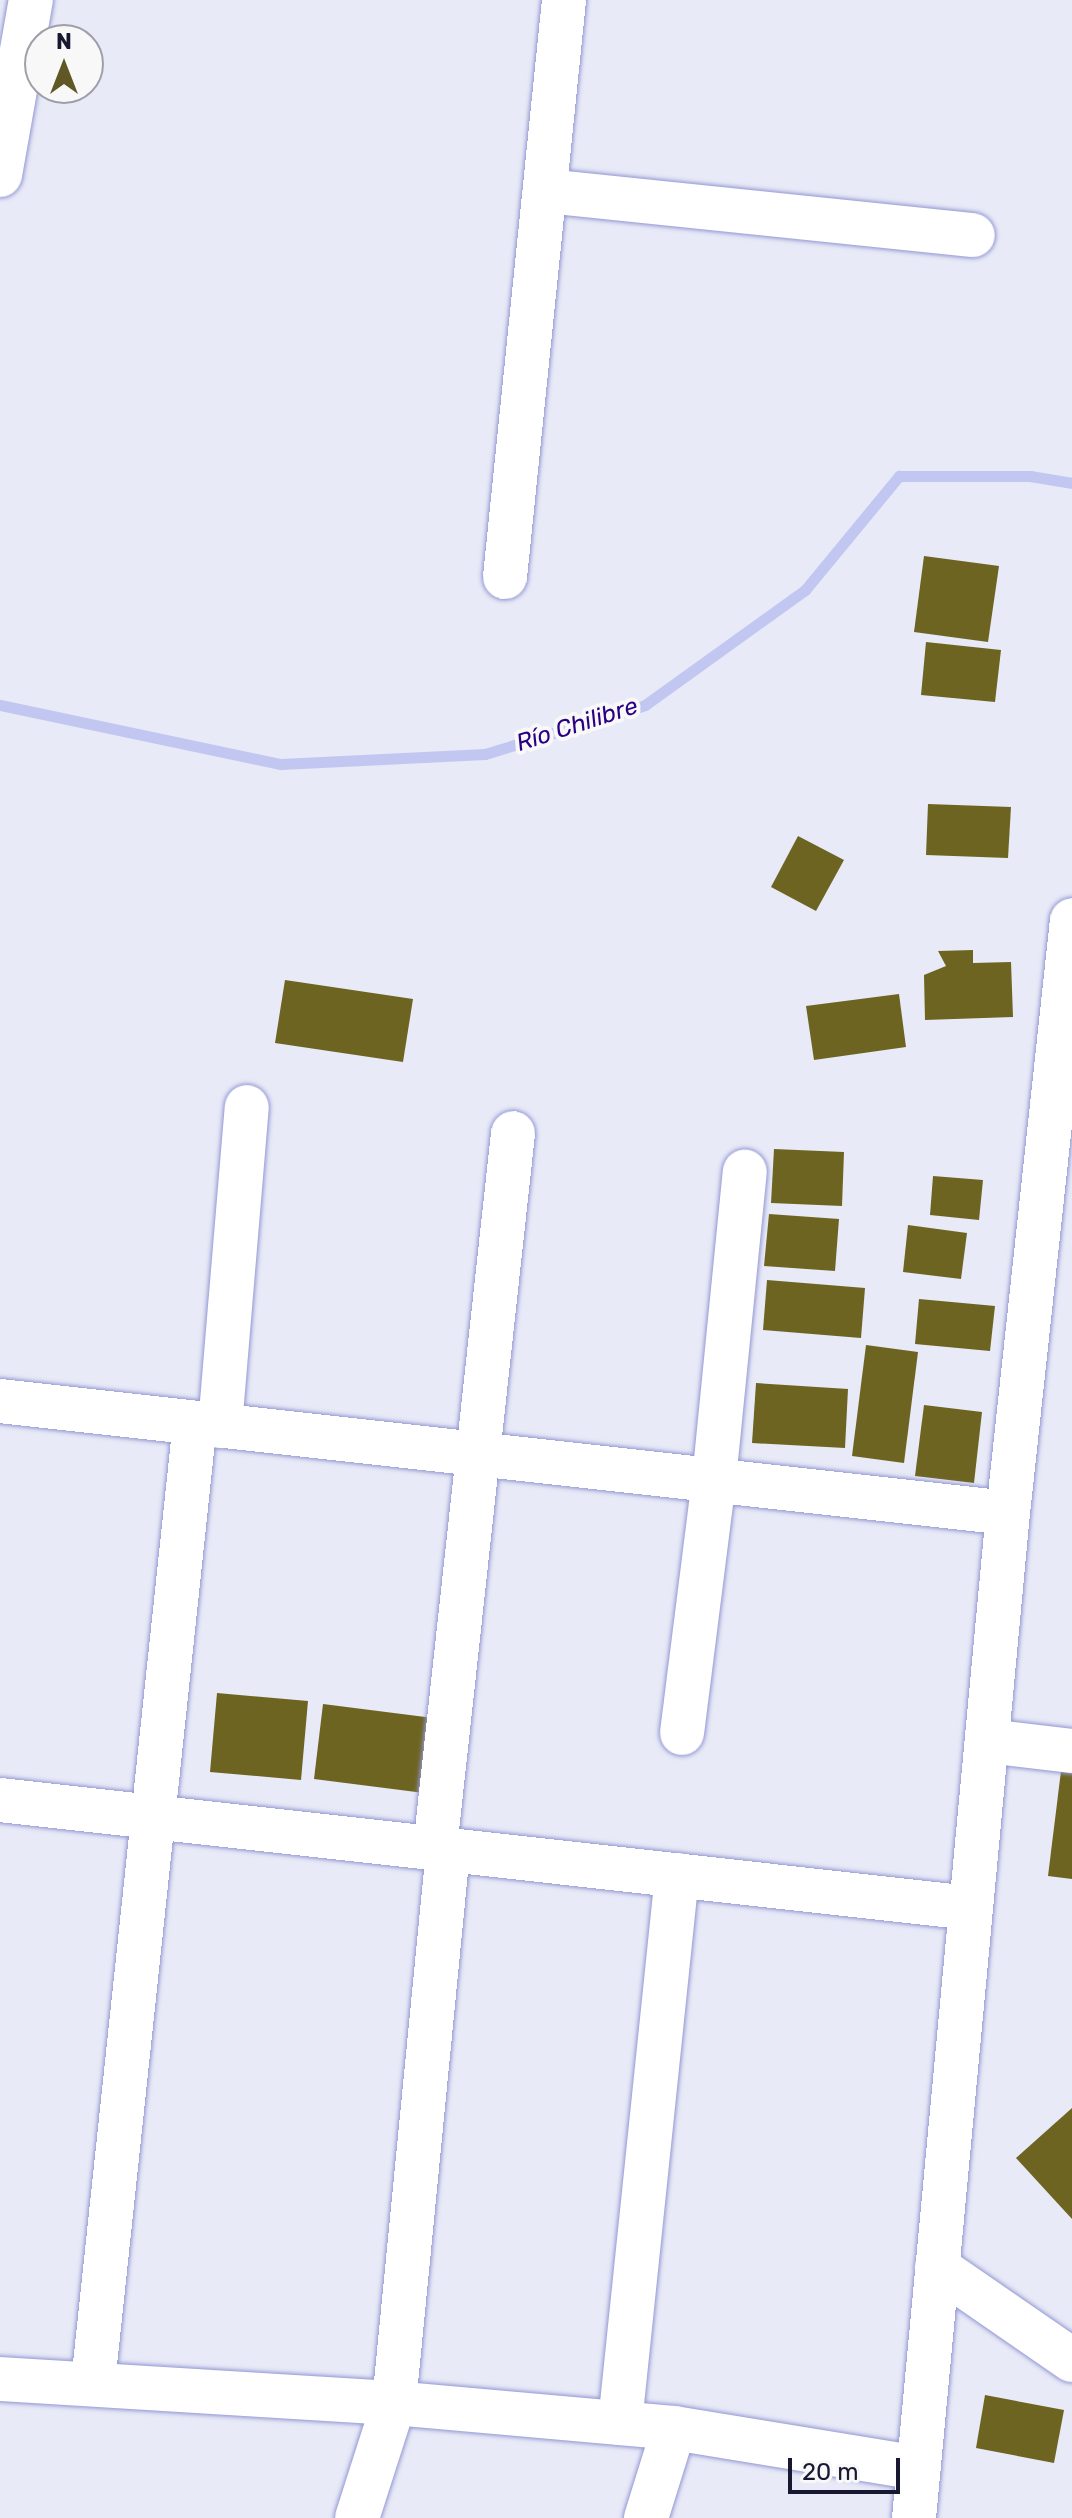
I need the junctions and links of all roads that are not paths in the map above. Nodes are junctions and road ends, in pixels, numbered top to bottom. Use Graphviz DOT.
graph roads {
  1 [pos="31,0"];
  2 [pos="564,0"];
  3 [pos="0,175"];
  4 [pos="545,191"];
  5 [pos="973,235"];
  6 [pos="505,577"];
  7 [pos="1072,920"];
  8 [pos="247,1107"];
  9 [pos="513,1133"];
  10 [pos="745,1172"];
  11 [pos="0,1401"];
  12 [pos="208,1425"];
  13 [pos="478,1455"];
  14 [pos="714,1480"];
  15 [pos="1008,1513"];
  16 [pos="682,1733"];
  17 [pos="987,1741"];
  18 [pos="1072,1751"];
  19 [pos="0,1800"];
  20 [pos="154,1817"];
  21 [pos="441,1849"];
  22 [pos="677,1875"];
  23 [pos="971,1908"];
  24 [pos="937,2267"];
  25 [pos="1072,2360"];
  26 [pos="0,2379"];
  27 [pos="93,2383"];
  28 [pos="394,2403"];
  29 [pos="620,2423"];
  30 [pos="674,2428"];
  31 [pos="917,2468"];
  32 [pos="357,2518"];
  33 [pos="646,2518"];
  34 [pos="914,2518"];
  1 -- 3 [label="street"];
  2 -- 4 [label="street"];
  4 -- 5 [label="street"];
  4 -- 6 [label="street"];
  7 -- 15 [label="street"];
  8 -- 12 [label="street"];
  9 -- 13 [label="street"];
  10 -- 14 [label="street"];
  11 -- 12 [label="street"];
  12 -- 13 [label="street"];
  12 -- 20 [label="street"];
  13 -- 14 [label="street"];
  13 -- 21 [label="street"];
  14 -- 15 [label="street"];
  14 -- 16 [label="street"];
  15 -- 17 [label="street"];
  17 -- 18 [label="street"];
  17 -- 23 [label="street"];
  19 -- 20 [label="street"];
  20 -- 21 [label="street"];
  20 -- 27 [label="street"];
  21 -- 22 [label="street"];
  21 -- 28 [label="street"];
  22 -- 23 [label="street"];
  22 -- 29 [label="street"];
  23 -- 24 [label="street"];
  24 -- 25 [label="street"];
  24 -- 31 [label="street"];
  26 -- 27 [label="street"];
  27 -- 28 [label="street"];
  28 -- 29 [label="street"];
  28 -- 32 [label="street"];
  29 -- 30 [label="street"];
  30 -- 31 [label="street"];
  30 -- 33 [label="street"];
  31 -- 34 [label="street"];
}
